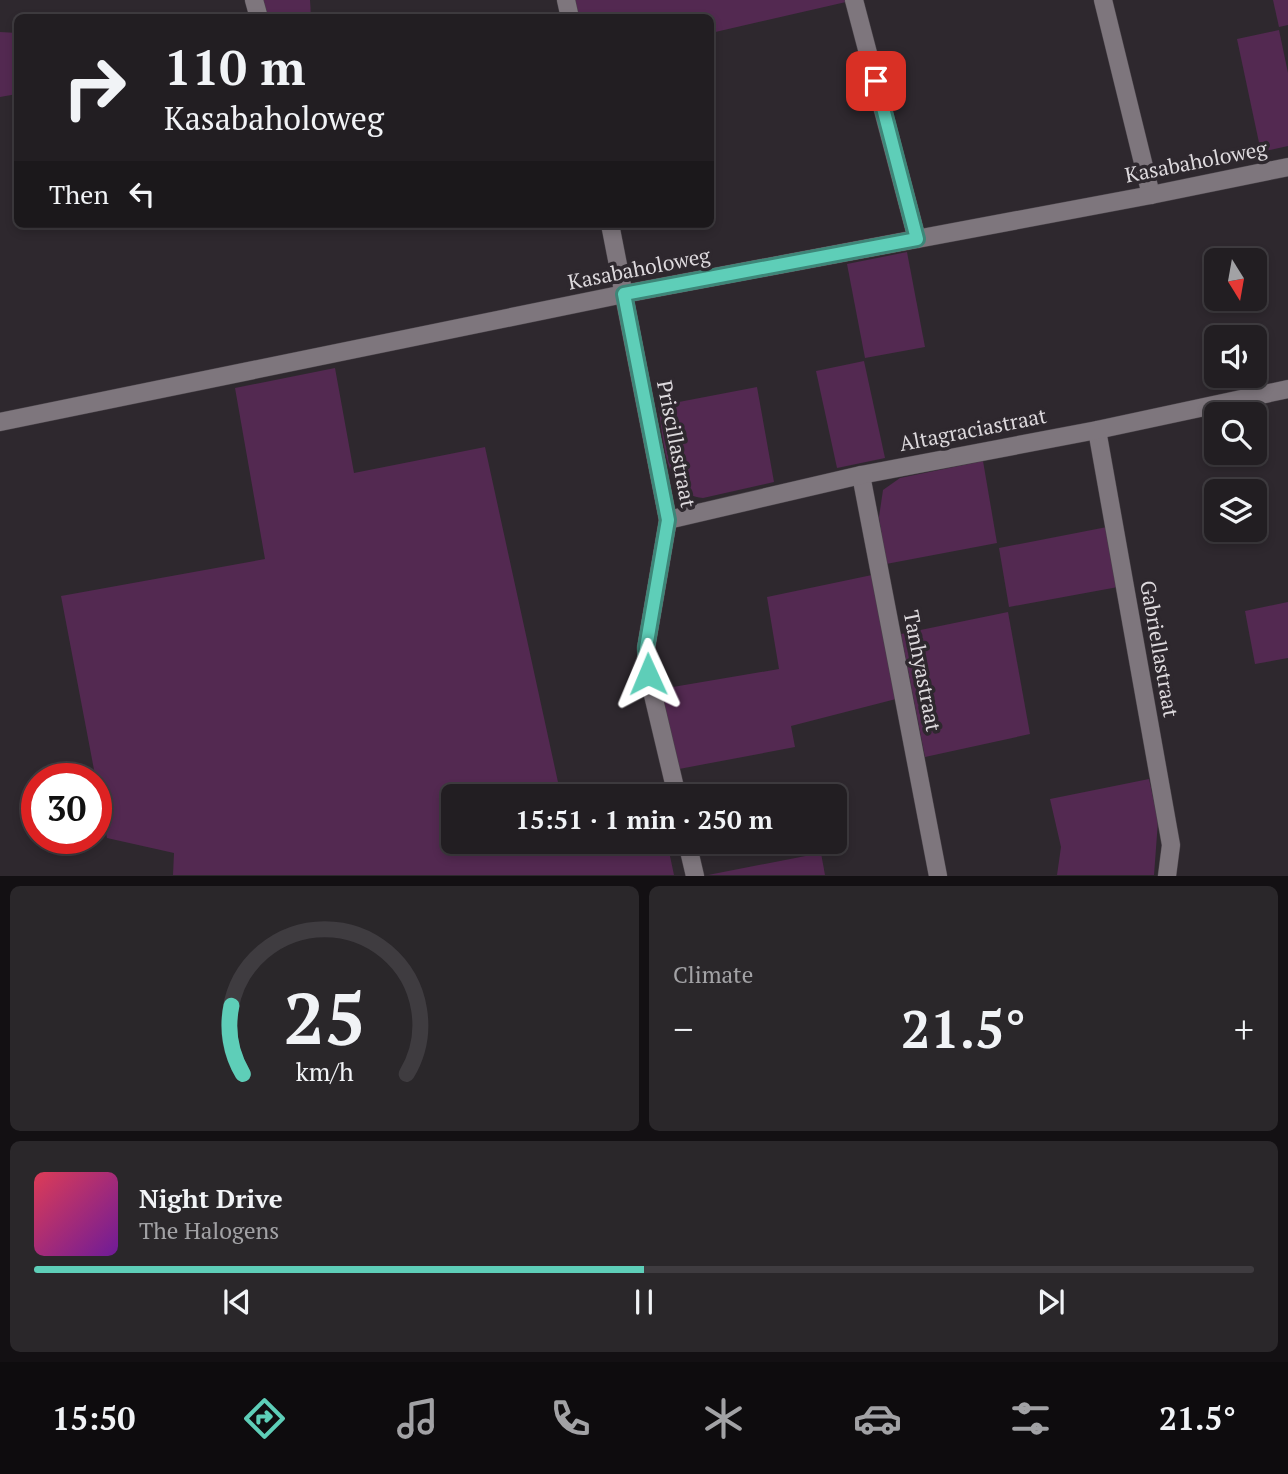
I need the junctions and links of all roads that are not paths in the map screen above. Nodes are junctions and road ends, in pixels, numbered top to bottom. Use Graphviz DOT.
graph roads {
  1 [pos="854,0"];
  2 [pos="1103,0"];
  3 [pos="1288,167"];
  4 [pos="1151,195"];
  5 [pos="611,228"];
  6 [pos="917,239"];
  7 [pos="624,294"];
  8 [pos="1288,389"];
  9 [pos="0,422"];
  10 [pos="1097,430"];
  11 [pos="861,475"];
  12 [pos="668,520"];
  13 [pos="674,784"];
  14 [pos="690,854"];
  15 [pos="695,876"];
  16 [pos="938,876"];
  17 [pos="1167,876"];
  1 -- 6 [label="street"];
  2 -- 4 [label="street"];
  3 -- 4 [label="street, Kasabaholoweg"];
  4 -- 6 [label="street, Kasabaholoweg"];
  5 -- 7 [label="street, Priscillastraat"];
  6 -- 7 [label="street, Kasabaholoweg"];
  7 -- 9 [label="street, Kasabaholoweg"];
  7 -- 12 [label="street, Priscillastraat"];
  8 -- 10 [label="street, Altagraciastraat"];
  10 -- 11 [label="street, Altagraciastraat"];
  10 -- 17 [label="street, Gabriellastraat"];
  11 -- 12 [label="street, Altagraciastraat"];
  11 -- 16 [label="street, Tanhyastraat"];
  12 -- 13 [label="street, Priscillastraat"];
  14 -- 15 [label="street"];
}
